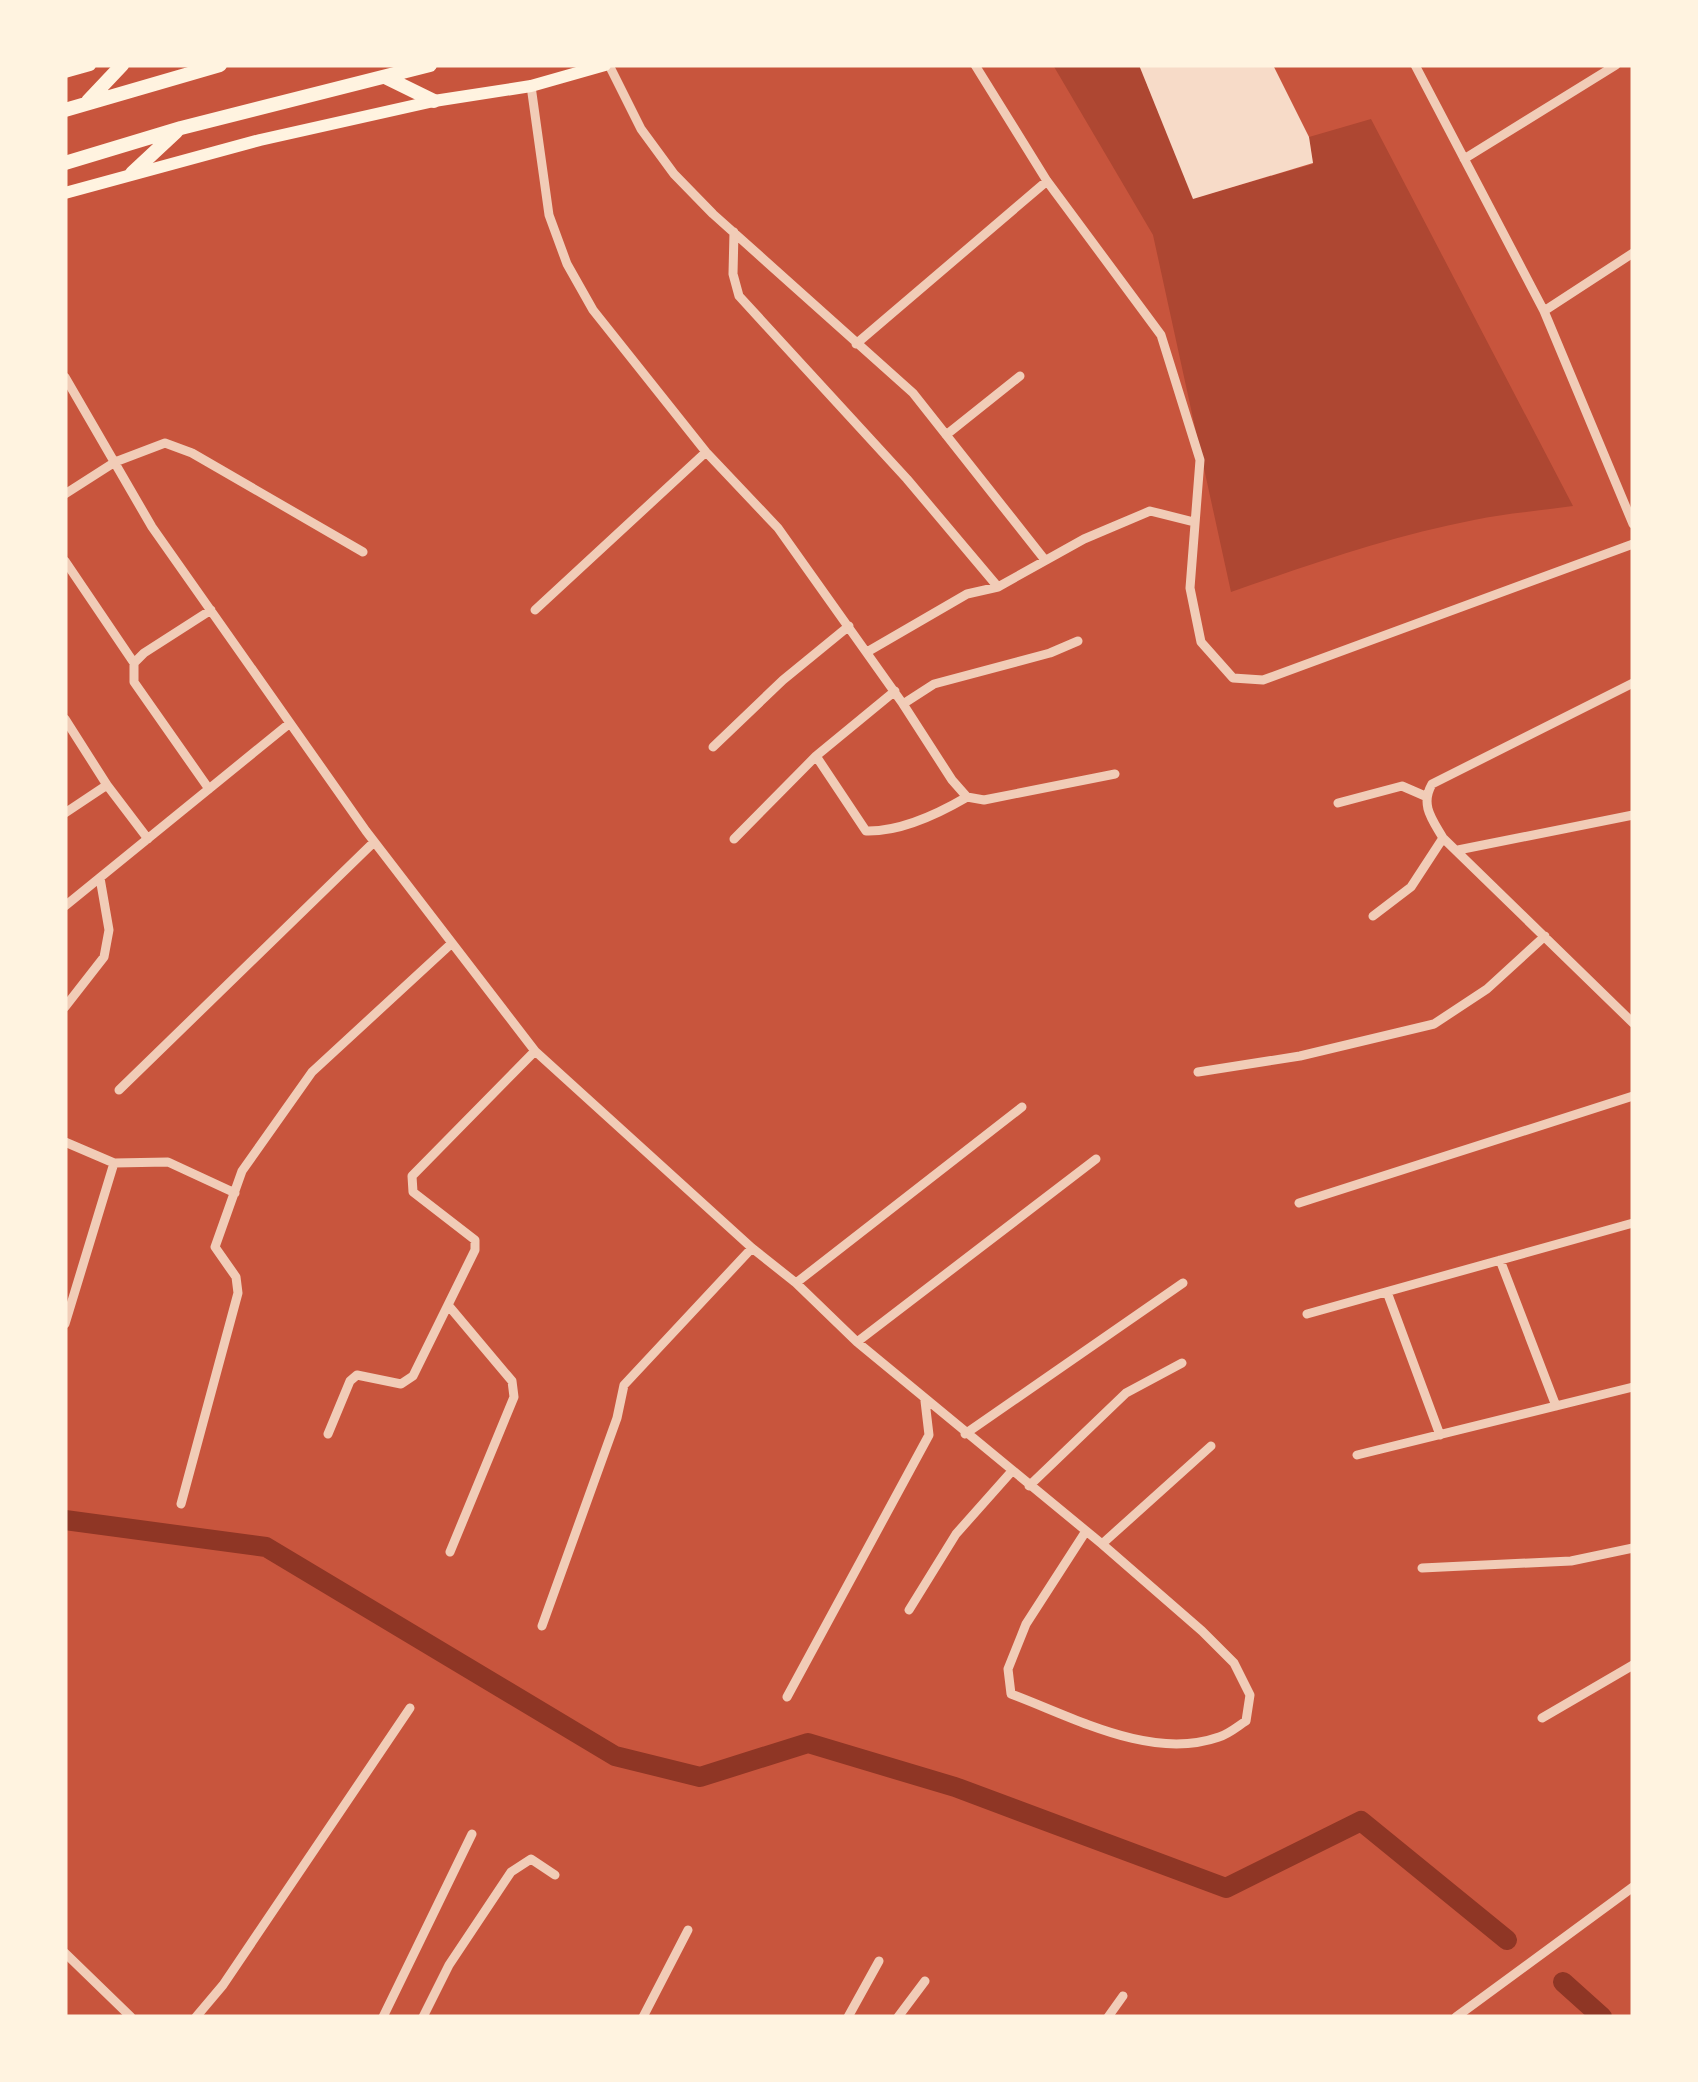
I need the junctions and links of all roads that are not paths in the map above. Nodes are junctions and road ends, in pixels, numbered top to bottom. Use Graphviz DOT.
graph roads {
  1 [pos="90,65"];
  2 [pos="122,65"];
  3 [pos="220,65"];
  4 [pos="430,65"];
  5 [pos="607,65"];
  6 [pos="976,65"];
  7 [pos="1415,65"];
  8 [pos="1616,65"];
  9 [pos="65,72"];
  10 [pos="385,76"];
  11 [pos="531,86"];
  12 [pos="434,101"];
  13 [pos="85,104"];
  14 [pos="65,110"];
  15 [pos="181,128"];
  16 [pos="1464,159"];
  17 [pos="65,163"];
  18 [pos="132,172"];
  19 [pos="1047,181"];
  20 [pos="65,193"];
  21 [pos="734,232"];
  22 [pos="1633,253"];
  23 [pos="1544,311"];
  24 [pos="856,344"];
  25 [pos="1020,376"];
  26 [pos="65,377"];
  27 [pos="946,435"];
  28 [pos="706,452"];
  29 [pos="115,462"];
  30 [pos="1633,486"];
  31 [pos="1622,492"];
  32 [pos="65,494"];
  33 [pos="1194,522"];
  34 [pos="1633,524"];
  35 [pos="1633,544"];
  36 [pos="363,552"];
  37 [pos="1045,560"];
  38 [pos="65,561"];
  39 [pos="998,587"];
  40 [pos="211,610"];
  41 [pos="535,610"];
  42 [pos="849,626"];
  43 [pos="1078,641"];
  44 [pos="867,652"];
  45 [pos="134,664"];
  46 [pos="1633,683"];
  47 [pos="895,691"];
  48 [pos="904,704"];
  49 [pos="65,719"];
  50 [pos="290,723"];
  51 [pos="713,747"];
  52 [pos="816,756"];
  53 [pos="1115,774"];
  54 [pos="107,784"];
  55 [pos="209,789"];
  56 [pos="1425,796"];
  57 [pos="967,797"];
  58 [pos="1338,802"];
  59 [pos="65,812"];
  60 [pos="1633,815"];
  61 [pos="734,838"];
  62 [pos="1443,838"];
  63 [pos="148,839"];
  64 [pos="374,842"];
  65 [pos="1458,850"];
  66 [pos="100,878"];
  67 [pos="65,906"];
  68 [pos="1373,916"];
  69 [pos="1545,936"];
  70 [pos="452,943"];
  71 [pos="65,1007"];
  72 [pos="1633,1023"];
  73 [pos="535,1051"];
  74 [pos="1198,1072"];
  75 [pos="119,1090"];
  76 [pos="1633,1096"];
  77 [pos="1022,1107"];
  78 [pos="65,1142"];
  79 [pos="1096,1158"];
  80 [pos="114,1163"];
  81 [pos="235,1193"];
  82 [pos="1299,1203"];
  83 [pos="1633,1223"];
  84 [pos="752,1248"];
  85 [pos="1500,1260"];
  86 [pos="796,1283"];
  87 [pos="1183,1284"];
  88 [pos="1387,1292"];
  89 [pos="448,1305"];
  90 [pos="1308,1314"];
  91 [pos="65,1324"];
  92 [pos="857,1342"];
  93 [pos="1182,1363"];
  94 [pos="1633,1387"];
  95 [pos="925,1401"];
  96 [pos="1556,1406"];
  97 [pos="328,1434"];
  98 [pos="965,1434"];
  99 [pos="1440,1435"];
  100 [pos="1211,1446"];
  101 [pos="1357,1455"];
  102 [pos="1012,1471"];
  103 [pos="1029,1486"];
  104 [pos="180,1504"];
  105 [pos="1086,1531"];
  106 [pos="1102,1544"];
  107 [pos="1633,1548"];
  108 [pos="450,1552"];
  109 [pos="1422,1568"];
  110 [pos="909,1610"];
  111 [pos="542,1626"];
  112 [pos="1633,1665"];
  113 [pos="788,1698"];
  114 [pos="410,1708"];
  115 [pos="1542,1718"];
  116 [pos="472,1834"];
  117 [pos="555,1875"];
  118 [pos="1633,1886"];
  119 [pos="688,1930"];
  120 [pos="67,1960"];
  121 [pos="880,1961"];
  122 [pos="925,1981"];
  123 [pos="1123,1996"];
  124 [pos="119,2013"];
  125 [pos="131,2017"];
  126 [pos="196,2017"];
  127 [pos="383,2017"];
  128 [pos="423,2017"];
  129 [pos="643,2017"];
  130 [pos="848,2017"];
  131 [pos="898,2017"];
  132 [pos="1108,2017"];
  133 [pos="1456,2017"];
  1 -- 9 [label="main road"];
  2 -- 13 [label="highway"];
  3 -- 13 [label="highway"];
  4 -- 10 [label="highway"];
  5 -- 11 [label="main road"];
  5 -- 21 [label="street"];
  6 -- 19 [label="street"];
  7 -- 16 [label="street"];
  8 -- 16 [label="street"];
  10 -- 12 [label="highway"];
  10 -- 15 [label="highway"];
  11 -- 12 [label="main road"];
  11 -- 28 [label="street"];
  12 -- 18 [label="main road"];
  13 -- 14 [label="highway"];
  15 -- 17 [label="highway"];
  15 -- 18 [label="highway"];
  16 -- 23 [label="street"];
  18 -- 20 [label="main road"];
  19 -- 24 [label="street"];
  19 -- 33 [label="street"];
  21 -- 24 [label="street"];
  21 -- 39 [label="street"];
  22 -- 23 [label="street"];
  23 -- 31 [label="street"];
  24 -- 27 [label="street"];
  25 -- 27 [label="street"];
  26 -- 29 [label="street"];
  27 -- 37 [label="street"];
  28 -- 41 [label="street"];
  28 -- 42 [label="street"];
  29 -- 32 [label="street"];
  29 -- 36 [label="street"];
  29 -- 40 [label="street"];
  30 -- 31 [label="street"];
  31 -- 34 [label="street"];
  33 -- 35 [label="street"];
  33 -- 37 [label="street"];
  37 -- 39 [label="street"];
  38 -- 45 [label="street"];
  39 -- 44 [label="street"];
  40 -- 45 [label="street"];
  40 -- 50 [label="street"];
  42 -- 44 [label="street"];
  42 -- 51 [label="street"];
  43 -- 48 [label="street"];
  44 -- 47 [label="street"];
  45 -- 55 [label="street"];
  46 -- 56 [label="street"];
  47 -- 48 [label="street"];
  47 -- 52 [label="street"];
  48 -- 57 [label="street"];
  49 -- 54 [label="street"];
  50 -- 55 [label="street"];
  50 -- 64 [label="street"];
  52 -- 57 [label="street"];
  52 -- 61 [label="street"];
  53 -- 57 [label="street"];
  54 -- 59 [label="street"];
  54 -- 63 [label="street"];
  55 -- 63 [label="street"];
  56 -- 58 [label="street"];
  56 -- 62 [label="street"];
  60 -- 65 [label="street"];
  62 -- 65 [label="street"];
  62 -- 68 [label="street"];
  63 -- 66 [label="street"];
  64 -- 70 [label="street"];
  64 -- 75 [label="street"];
  65 -- 69 [label="street"];
  66 -- 67 [label="street"];
  66 -- 71 [label="street"];
  69 -- 72 [label="street"];
  69 -- 74 [label="street"];
  70 -- 73 [label="street"];
  70 -- 81 [label="street"];
  73 -- 84 [label="street"];
  73 -- 89 [label="street"];
  76 -- 82 [label="street"];
  77 -- 86 [label="street"];
  78 -- 80 [label="street"];
  79 -- 92 [label="street"];
  80 -- 81 [label="street"];
  80 -- 91 [label="street"];
  81 -- 104 [label="street"];
  83 -- 85 [label="street"];
  84 -- 86 [label="street"];
  84 -- 111 [label="street"];
  85 -- 88 [label="street"];
  85 -- 96 [label="street"];
  86 -- 92 [label="street"];
  87 -- 98 [label="street"];
  88 -- 90 [label="street"];
  88 -- 99 [label="street"];
  89 -- 97 [label="street"];
  89 -- 108 [label="street"];
  92 -- 95 [label="street"];
  93 -- 103 [label="street"];
  94 -- 96 [label="street"];
  95 -- 98 [label="street"];
  95 -- 113 [label="street"];
  96 -- 99 [label="street"];
  98 -- 102 [label="street"];
  99 -- 101 [label="street"];
  100 -- 106 [label="street"];
  102 -- 103 [label="street"];
  102 -- 110 [label="street"];
  103 -- 105 [label="street"];
  105 -- 106 [label="street"];
  105 -- 106 [label="street"];
  107 -- 109 [label="street"];
  112 -- 115 [label="street"];
  114 -- 126 [label="street"];
  116 -- 127 [label="street"];
  117 -- 128 [label="street"];
  118 -- 133 [label="street"];
  119 -- 129 [label="street"];
  120 -- 124 [label="street"];
  121 -- 130 [label="street"];
  122 -- 131 [label="street"];
  123 -- 132 [label="street"];
  124 -- 125 [label="street"];
}
